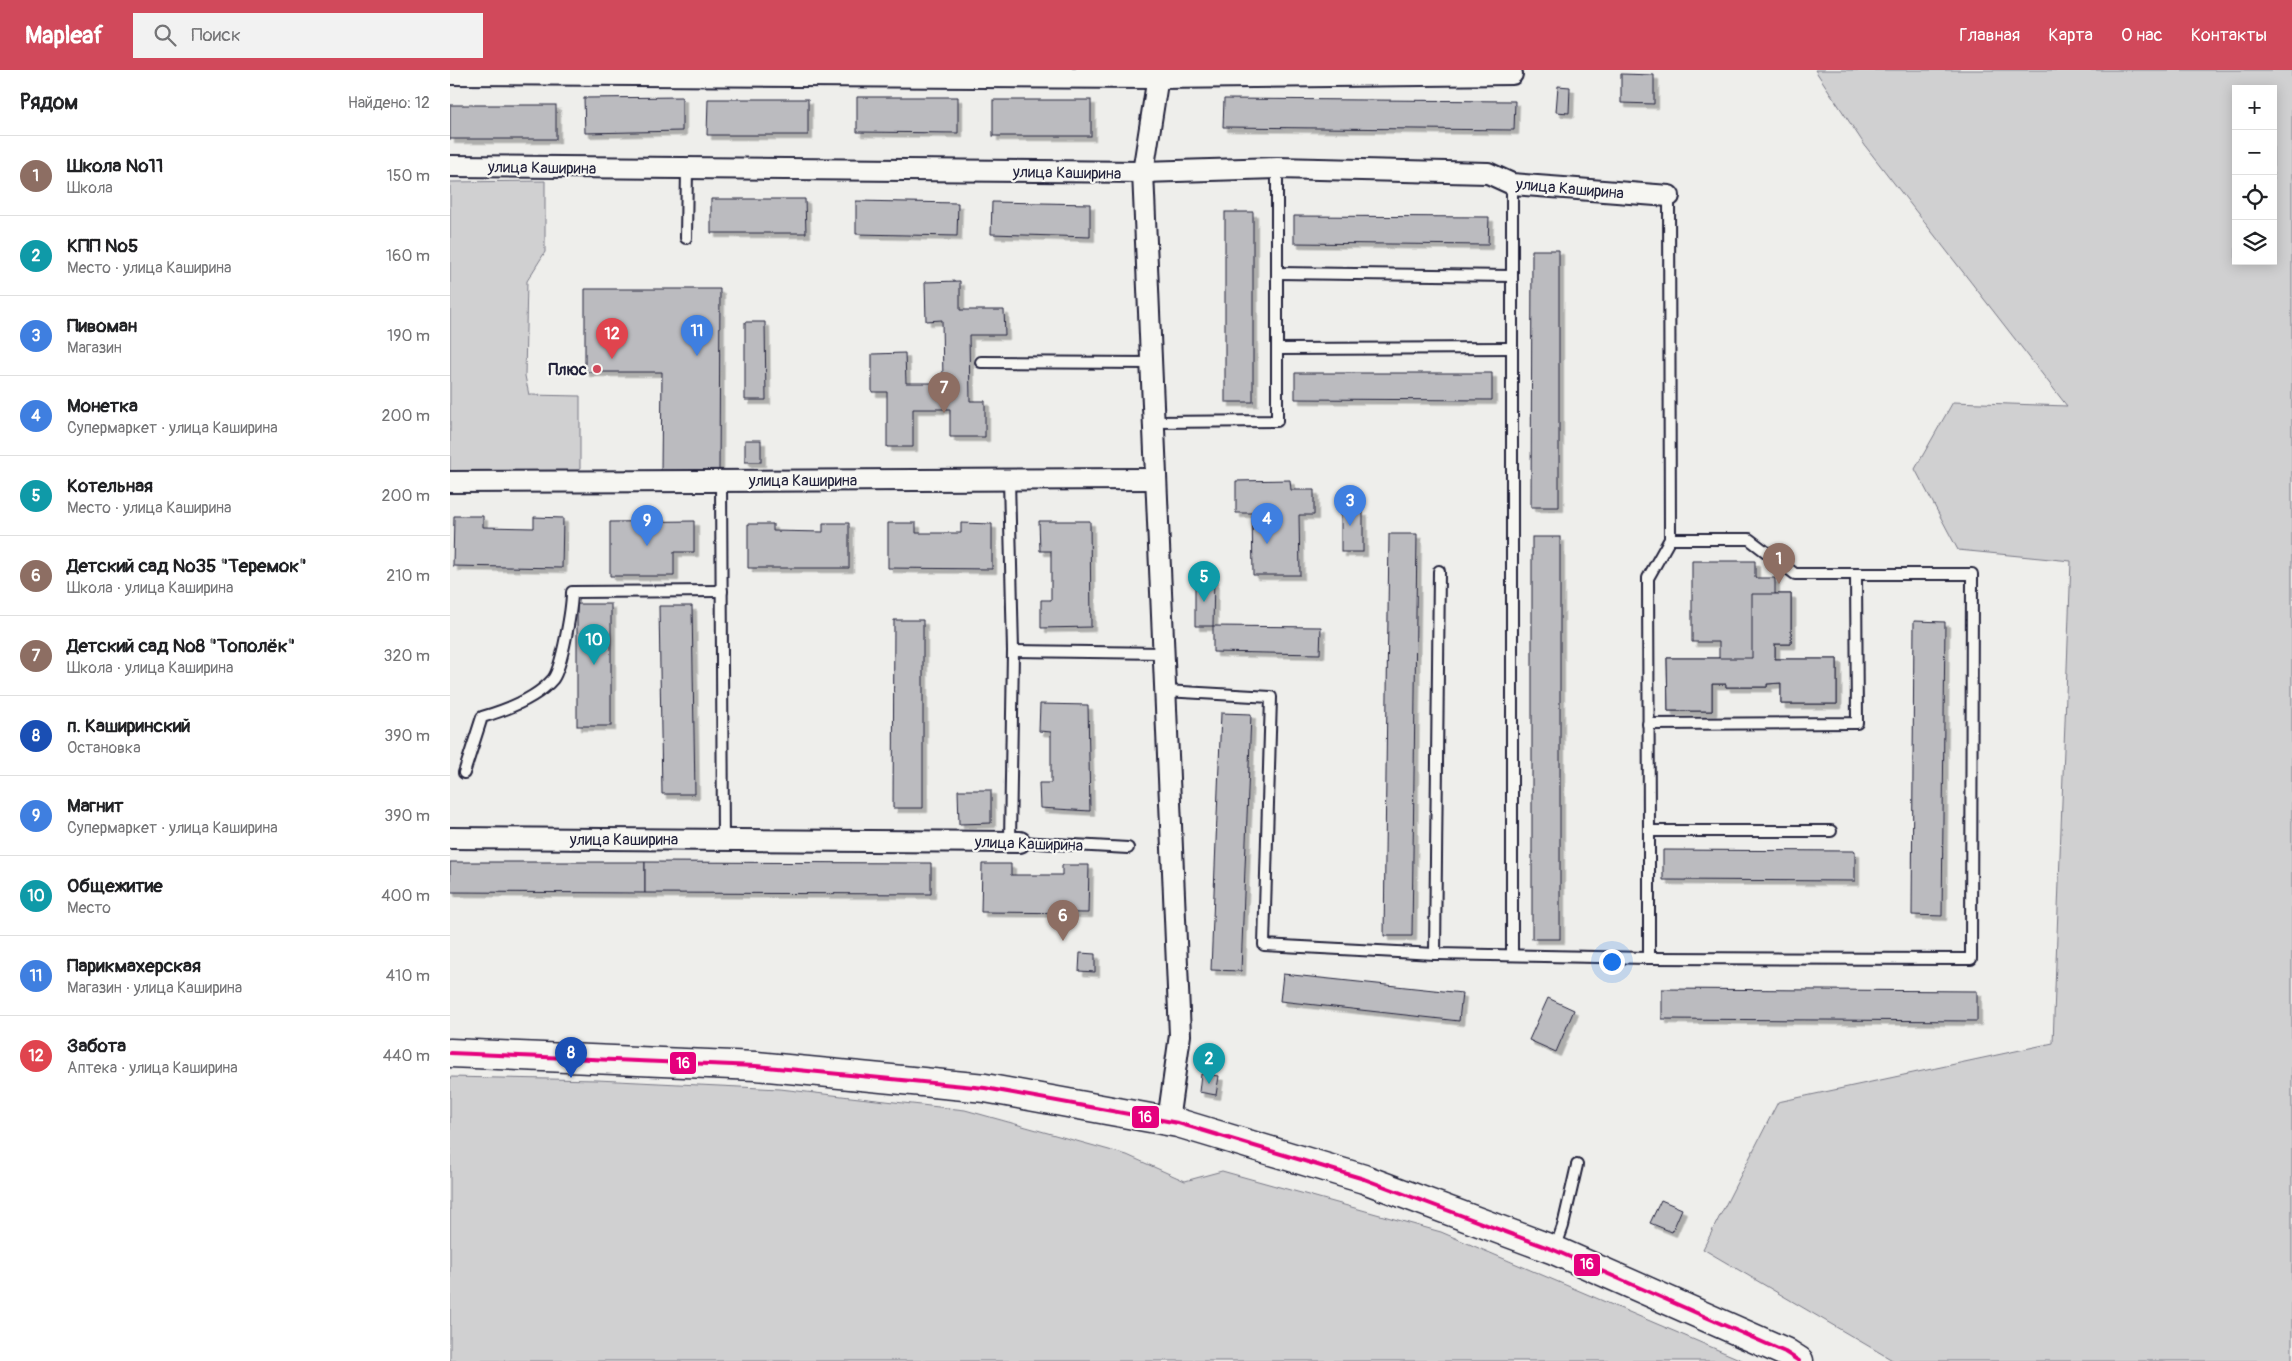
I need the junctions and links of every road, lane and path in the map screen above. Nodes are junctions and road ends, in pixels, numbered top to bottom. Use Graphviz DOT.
graph roads {
  1 [pos="450,74"];
  2 [pos="1158,74"];
  3 [pos="1512,74"];
  4 [pos="450,166"];
  5 [pos="687,168"];
  6 [pos="1277,168"];
  7 [pos="1143,172"];
  8 [pos="1512,184"];
  9 [pos="1669,196"];
  10 [pos="686,238"];
  11 [pos="1277,273"];
  12 [pos="1512,276"];
  13 [pos="1512,348"];
  14 [pos="1276,349"];
  15 [pos="981,362"];
  16 [pos="1153,363"];
  17 [pos="1154,422"];
  18 [pos="1156,478"];
  19 [pos="1010,479"];
  20 [pos="722,481"];
  21 [pos="450,482"];
  22 [pos="1670,539"];
  23 [pos="1439,571"];
  24 [pos="1856,574"];
  25 [pos="722,591"];
  26 [pos="1013,651"];
  27 [pos="1165,653"];
  28 [pos="1165,691"];
  29 [pos="1648,724"];
  30 [pos="464,773"];
  31 [pos="1649,831"];
  32 [pos="1831,831"];
  33 [pos="450,838"];
  34 [pos="723,840"];
  35 [pos="1015,842"];
  36 [pos="1128,848"];
  37 [pos="1435,954"];
  38 [pos="1512,955"];
  39 [pos="1649,958"];
  40 [pos="450,1053"];
  41 [pos="1168,1121"];
  42 [pos="1577,1165"];
  43 [pos="1554,1250"];
  44 [pos="1799,1361"];
  1 -- 2 [label="street"];
  2 -- 3 [label="street"];
  2 -- 7 [label="street, улица Каширина"];
  4 -- 5 [label="street, улица Каширина"];
  5 -- 7 [label="street, улица Каширина"];
  5 -- 10 [label="lane"];
  6 -- 7 [label="street, улица Каширина"];
  6 -- 8 [label="street, улица Каширина"];
  6 -- 11 [label="lane"];
  7 -- 16 [label="street, улица Каширина"];
  8 -- 9 [label="street, улица Каширина"];
  8 -- 12 [label="lane"];
  9 -- 22 [label="lane"];
  11 -- 12 [label="lane"];
  11 -- 14 [label="lane"];
  12 -- 13 [label="lane"];
  13 -- 14 [label="lane"];
  13 -- 38 [label="lane"];
  14 -- 17 [label="lane"];
  15 -- 16 [label="lane"];
  16 -- 17 [label="street, улица Каширина"];
  17 -- 18 [label="street, улица Каширина"];
  18 -- 19 [label="street, улица Каширина"];
  18 -- 27 [label="street, улица Каширина"];
  19 -- 20 [label="street, улица Каширина"];
  19 -- 26 [label="lane"];
  20 -- 21 [label="street, улица Каширина"];
  20 -- 25 [label="lane"];
  22 -- 24 [label="lane"];
  22 -- 29 [label="lane"];
  23 -- 37 [label="lane"];
  24 -- 29 [label="lane"];
  24 -- 39 [label="lane"];
  25 -- 30 [label="lane"];
  25 -- 34 [label="lane"];
  26 -- 27 [label="lane"];
  26 -- 35 [label="lane"];
  27 -- 28 [label="street, улица Каширина"];
  28 -- 37 [label="lane"];
  28 -- 41 [label="street, улица Каширина"];
  29 -- 31 [label="lane"];
  31 -- 32 [label="lane"];
  31 -- 39 [label="lane"];
  33 -- 34 [label="street, улица Каширина"];
  34 -- 35 [label="street, улица Каширина"];
  35 -- 36 [label="lane, улица Каширина"];
  37 -- 38 [label="lane"];
  38 -- 39 [label="lane"];
  40 -- 41 [label="main road"];
  41 -- 43 [label="main road"];
  42 -- 43 [label="lane"];
  43 -- 44 [label="main road"];
}
